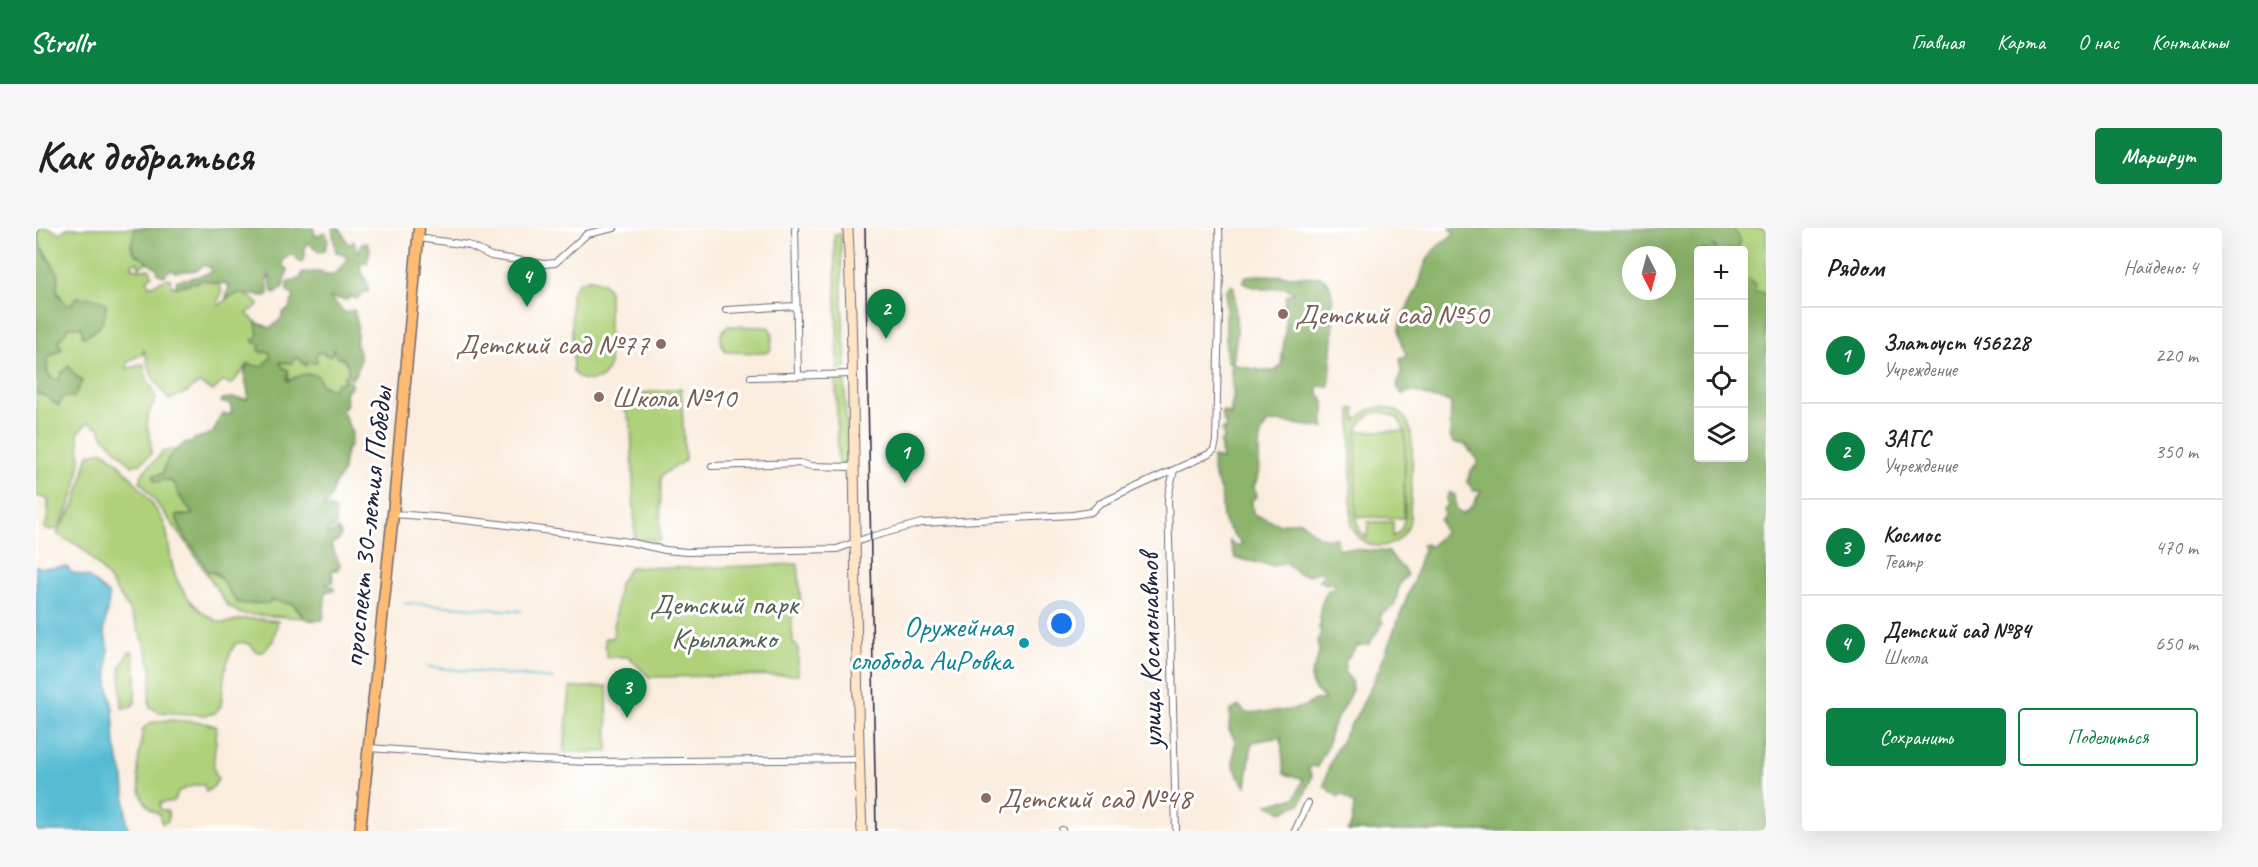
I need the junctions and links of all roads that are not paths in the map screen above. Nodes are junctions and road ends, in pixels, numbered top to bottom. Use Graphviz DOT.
graph roads {
  1 [pos="614,228"];
  2 [pos="795,228"];
  3 [pos="848,228"];
  4 [pos="1219,228"];
  5 [pos="418,233"];
  6 [pos="796,306"];
  7 [pos="726,310"];
  8 [pos="852,374"];
  9 [pos="798,376"];
  10 [pos="751,377"];
  11 [pos="712,466"];
  12 [pos="853,467"];
  13 [pos="1174,470"];
  14 [pos="393,514"];
  15 [pos="879,535"];
  16 [pos="882,542"];
  17 [pos="854,543"];
  18 [pos="369,748"];
  19 [pos="859,759"];
  20 [pos="1308,803"];
  21 [pos="360,831"];
  22 [pos="862,831"];
  23 [pos="1176,831"];
  24 [pos="1295,831"];
  1 -- 5 [label="street"];
  2 -- 6 [label="street"];
  3 -- 8 [label="main road"];
  4 -- 13 [label="street"];
  5 -- 14 [label="main road, проспект 30-летия Победы"];
  6 -- 7 [label="street"];
  6 -- 9 [label="street"];
  8 -- 9 [label="street"];
  8 -- 12 [label="main road"];
  9 -- 10 [label="street"];
  11 -- 12 [label="street"];
  12 -- 17 [label="main road"];
  13 -- 15 [label="street"];
  13 -- 23 [label="street, улица Космонавтов"];
  14 -- 17 [label="street"];
  14 -- 18 [label="main road, проспект 30-летия Победы"];
  15 -- 16 [label="street"];
  15 -- 17 [label="street"];
  17 -- 19 [label="main road"];
  18 -- 19 [label="street"];
  18 -- 21 [label="main road, проспект 30-летия Победы"];
  19 -- 22 [label="main road"];
  20 -- 24 [label="street"];
}
